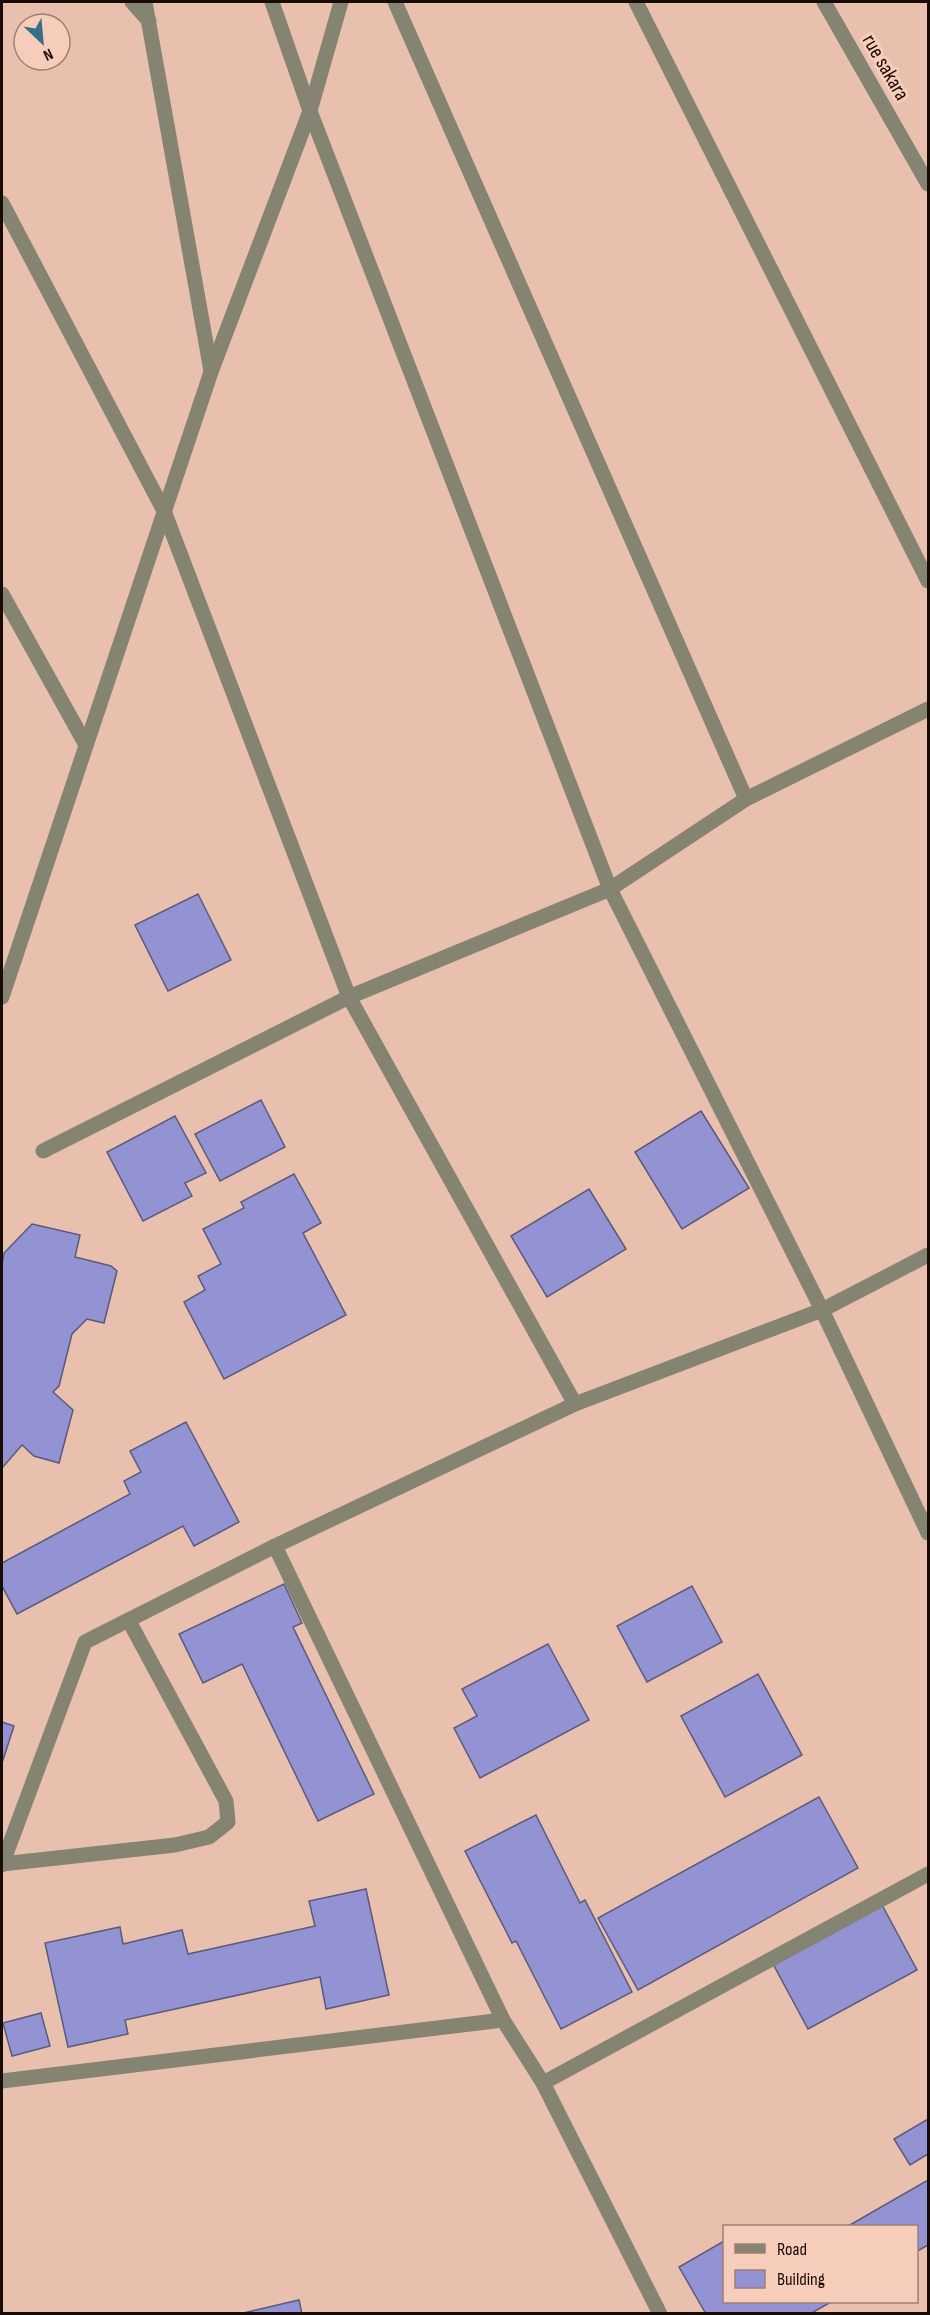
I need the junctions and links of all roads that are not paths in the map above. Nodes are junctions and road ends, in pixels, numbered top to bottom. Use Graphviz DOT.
graph roads {
  1 [pos="132,2"];
  2 [pos="146,2"];
  3 [pos="272,2"];
  4 [pos="341,2"];
  5 [pos="395,2"];
  6 [pos="636,2"];
  7 [pos="824,2"];
  8 [pos="149,21"];
  9 [pos="310,111"];
  10 [pos="928,184"];
  11 [pos="2,203"];
  12 [pos="211,372"];
  13 [pos="164,511"];
  14 [pos="928,581"];
  15 [pos="2,594"];
  16 [pos="928,709"];
  17 [pos="86,745"];
  18 [pos="746,799"];
  19 [pos="610,889"];
  20 [pos="2,997"];
  21 [pos="350,997"];
  22 [pos="43,1151"];
  23 [pos="928,1255"];
  24 [pos="822,1310"];
  25 [pos="575,1404"];
  26 [pos="928,1533"];
  27 [pos="275,1546"];
  28 [pos="129,1621"];
  29 [pos="2,1864"];
  30 [pos="928,1874"];
  31 [pos="503,2020"];
  32 [pos="2,2081"];
  33 [pos="543,2083"];
  34 [pos="660,2313"];
  1 -- 8 [label="street"];
  2 -- 8 [label="street"];
  3 -- 9 [label="street"];
  4 -- 9 [label="street"];
  5 -- 18 [label="street"];
  6 -- 14 [label="street"];
  7 -- 10 [label="street, rue sakara"];
  8 -- 12 [label="street"];
  9 -- 12 [label="street"];
  9 -- 19 [label="street"];
  11 -- 13 [label="street"];
  12 -- 13 [label="street"];
  13 -- 17 [label="street"];
  13 -- 21 [label="street"];
  15 -- 17 [label="street"];
  16 -- 18 [label="street"];
  17 -- 20 [label="street"];
  18 -- 19 [label="street"];
  19 -- 21 [label="street"];
  19 -- 24 [label="street"];
  21 -- 22 [label="street"];
  21 -- 25 [label="street"];
  23 -- 24 [label="street"];
  24 -- 25 [label="street"];
  24 -- 26 [label="street"];
  25 -- 27 [label="street"];
  27 -- 28 [label="street"];
  27 -- 31 [label="street"];
  28 -- 29 [label="street"];
  28 -- 29 [label="street"];
  30 -- 33 [label="street"];
  31 -- 32 [label="street"];
  31 -- 33 [label="street"];
  33 -- 34 [label="street"];
}
